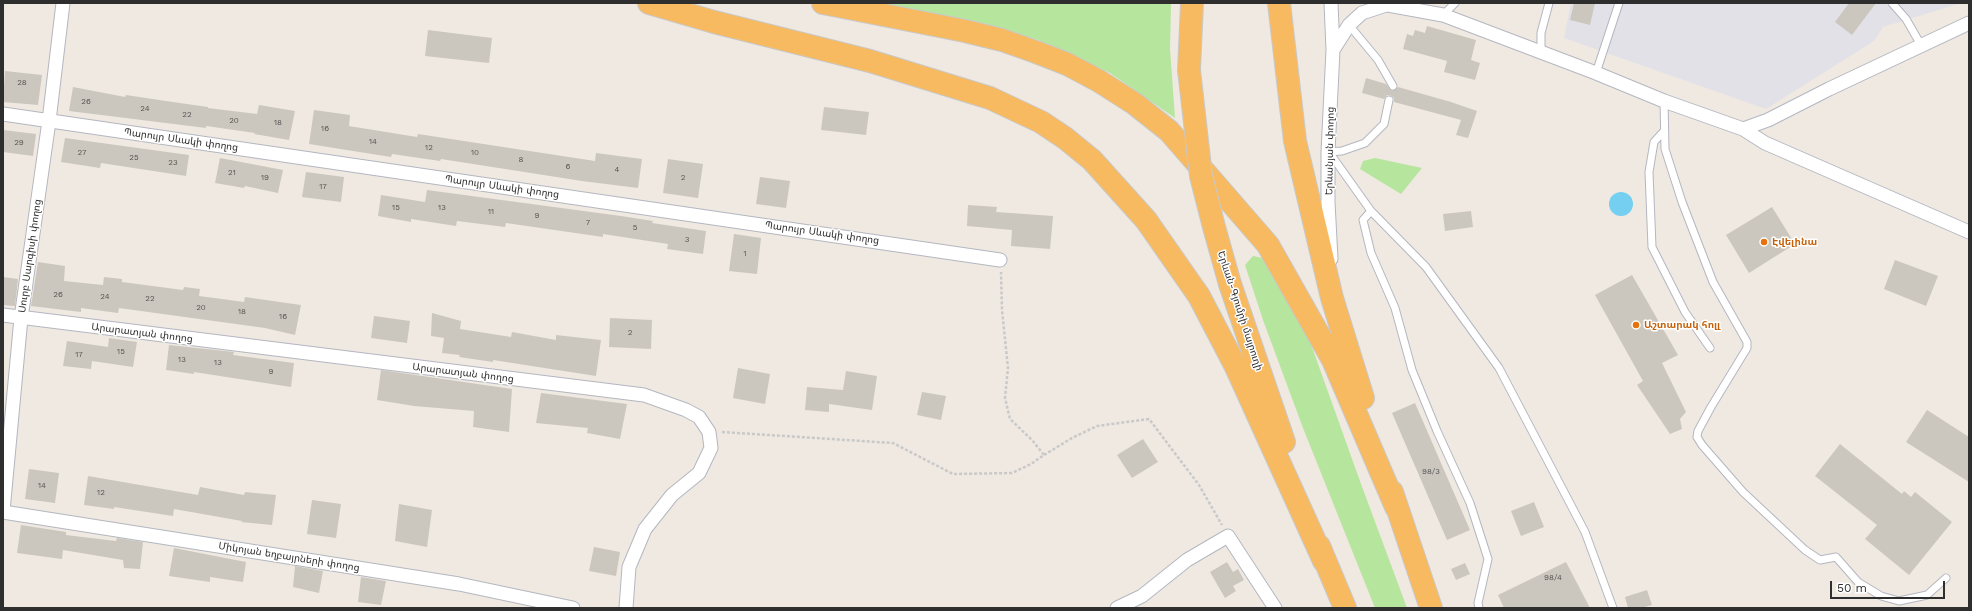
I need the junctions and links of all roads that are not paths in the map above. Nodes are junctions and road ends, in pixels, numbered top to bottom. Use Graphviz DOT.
graph roads {
  1 [pos="63,3"];
  2 [pos="650,3"];
  3 [pos="823,3"];
  4 [pos="1192,3"];
  5 [pos="1279,3"];
  6 [pos="1331,3"];
  7 [pos="1454,3"];
  8 [pos="1549,3"];
  9 [pos="1619,3"];
  10 [pos="1892,3"];
  11 [pos="1381,4"];
  12 [pos="1443,15"];
  13 [pos="1969,23"];
  14 [pos="1349,25"];
  15 [pos="1920,45"];
  16 [pos="1333,50"];
  17 [pos="1541,51"];
  18 [pos="1596,73"];
  19 [pos="1393,86"];
  20 [pos="1389,100"];
  21 [pos="1664,101"];
  22 [pos="3,114"];
  23 [pos="49,121"];
  24 [pos="1743,129"];
  25 [pos="1664,132"];
  26 [pos="1328,152"];
  27 [pos="1371,210"];
  28 [pos="1969,232"];
  29 [pos="1000,260"];
  30 [pos="1332,298"];
  31 [pos="3,315"];
  32 [pos="21,318"];
  33 [pos="1710,348"];
  34 [pos="1396,506"];
  35 [pos="3,511"];
  36 [pos="1324,561"];
  37 [pos="1946,578"];
  38 [pos="573,608"];
  39 [pos="626,608"];
  40 [pos="1117,608"];
  41 [pos="1275,608"];
  42 [pos="1345,608"];
  43 [pos="1431,608"];
  44 [pos="1479,608"];
  45 [pos="1614,608"];
  1 -- 23 [label="street, Սուրբ Սարգիսի փողոց"];
  2 -- 36 [label="highway"];
  3 -- 34 [label="highway"];
  4 -- 36 [label="highway, Երևան-Գյումրի մայրուղի, bridge"];
  5 -- 30 [label="highway"];
  6 -- 16 [label="street, Երևանյան փողոց"];
  7 -- 12 [label="lane"];
  8 -- 17 [label="lane"];
  9 -- 18 [label="lane"];
  10 -- 15 [label="lane"];
  11 -- 12 [label="street"];
  11 -- 14 [label="street"];
  12 -- 17 [label="street"];
  13 -- 15 [label="street"];
  14 -- 16 [label="street"];
  14 -- 19 [label="lane"];
  15 -- 24 [label="street"];
  16 -- 26 [label="street, Երևանյան փողոց"];
  17 -- 18 [label="street"];
  18 -- 21 [label="street"];
  20 -- 26 [label="lane"];
  21 -- 24 [label="street"];
  21 -- 25 [label="lane"];
  22 -- 23 [label="street, Պարույր Սևակի փողոց"];
  23 -- 29 [label="street, Պարույր Սևակի փողոց"];
  23 -- 32 [label="street, Սուրբ Սարգիսի փողոց"];
  24 -- 28 [label="street"];
  25 -- 33 [label="lane"];
  25 -- 37 [label="lane"];
  26 -- 27 [label="lane"];
  26 -- 30 [label="street, Երևանյան փողոց"];
  27 -- 44 [label="lane"];
  27 -- 45 [label="lane"];
  30 -- 34 [label="highway"];
  31 -- 32 [label="street, Արարատյան փողոց"];
  32 -- 35 [label="street, Սուրբ Սարգիսի փողոց"];
  32 -- 39 [label="street, Արարատյան փողոց"];
  34 -- 43 [label="highway"];
  35 -- 38 [label="street, Միկոյան եղբայրների փողոց"];
  36 -- 42 [label="highway, Երևան-Գյումրի մայրուղի"];
  40 -- 41 [label="street"];
}
